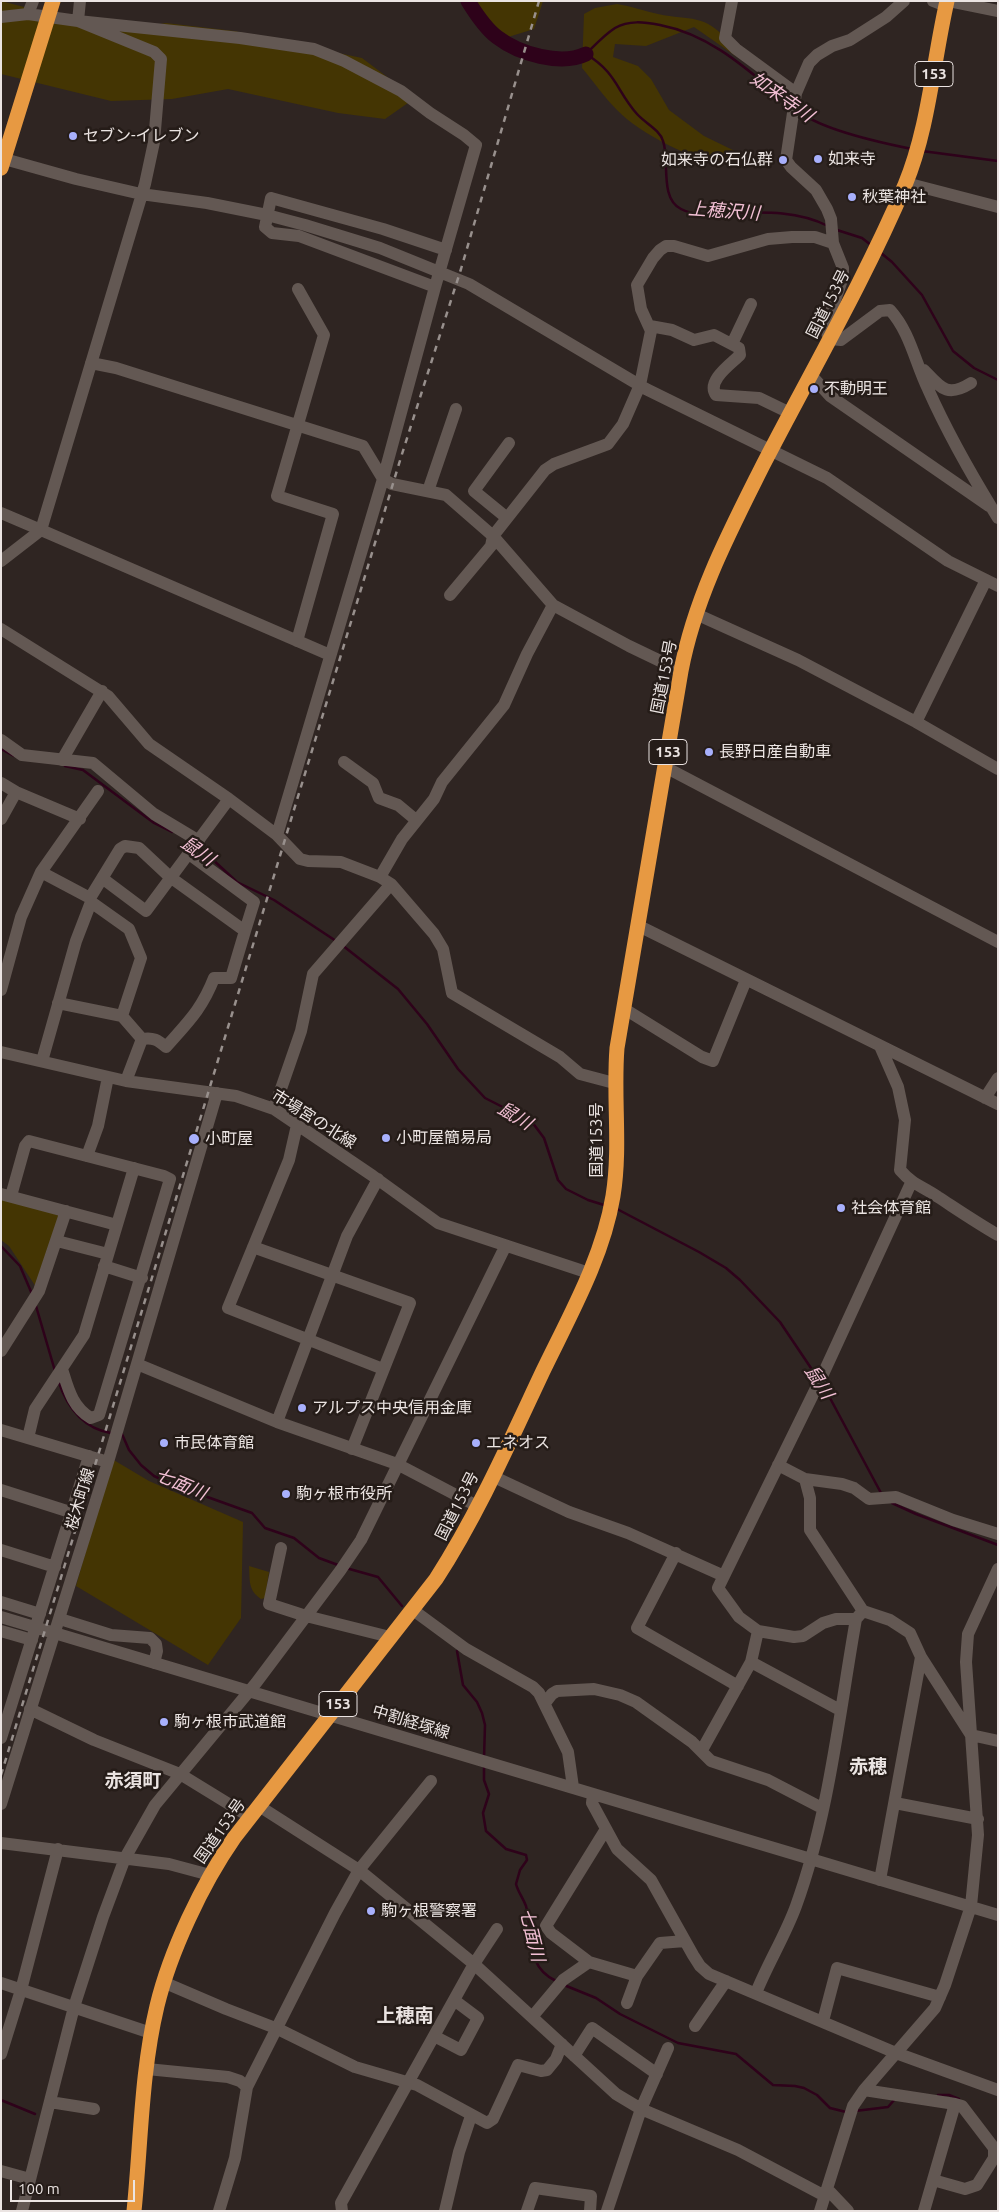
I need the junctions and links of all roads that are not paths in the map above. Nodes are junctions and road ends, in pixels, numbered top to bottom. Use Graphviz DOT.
graph roads {
  1 [pos="34,1"];
  2 [pos="48,1"];
  3 [pos="53,1"];
  4 [pos="80,1"];
  5 [pos="732,1"];
  6 [pos="904,1"];
  7 [pos="944,2"];
  8 [pos="998,11"];
  9 [pos="28,14"];
  10 [pos="1,17"];
  11 [pos="78,21"];
  12 [pos="34,53"];
  13 [pos="796,97"];
  14 [pos="2,158"];
  15 [pos="906,183"];
  16 [pos="141,194"];
  17 [pos="998,207"];
  18 [pos="267,215"];
  19 [pos="832,240"];
  20 [pos="446,250"];
  21 [pos="435,286"];
  22 [pos="298,289"];
  23 [pos="751,304"];
  24 [pos="650,326"];
  25 [pos="830,338"];
  26 [pos="732,344"];
  27 [pos="92,363"];
  28 [pos="920,370"];
  29 [pos="811,375"];
  30 [pos="971,383"];
  31 [pos="640,385"];
  32 [pos="456,409"];
  33 [pos="790,413"];
  34 [pos="296,425"];
  35 [pos="509,443"];
  36 [pos="771,450"];
  37 [pos="383,479"];
  38 [pos="428,491"];
  39 [pos="1,513"];
  40 [pos="995,513"];
  41 [pos="508,518"];
  42 [pos="41,530"];
  43 [pos="493,536"];
  44 [pos="1,562"];
  45 [pos="992,583"];
  46 [pos="450,596"];
  47 [pos="553,605"];
  48 [pos="696,614"];
  49 [pos="1,629"];
  50 [pos="297,641"];
  51 [pos="330,655"];
  52 [pos="681,671"];
  53 [pos="102,691"];
  54 [pos="916,722"];
  55 [pos="1,740"];
  56 [pos="62,760"];
  57 [pos="344,762"];
  58 [pos="665,767"];
  59 [pos="998,769"];
  60 [pos="1,783"];
  61 [pos="98,791"];
  62 [pos="16,792"];
  63 [pos="230,799"];
  64 [pos="1,818"];
  65 [pos="80,819"];
  66 [pos="416,820"];
  67 [pos="277,835"];
  68 [pos="193,848"];
  69 [pos="42,872"];
  70 [pos="170,877"];
  71 [pos="102,878"];
  72 [pos="386,881"];
  73 [pos="91,900"];
  74 [pos="637,927"];
  75 [pos="245,931"];
  76 [pos="998,942"];
  77 [pos="6,952"];
  78 [pos="746,980"];
  79 [pos="1,990"];
  80 [pos="58,1003"];
  81 [pos="623,1008"];
  82 [pos="122,1016"];
  83 [pos="142,1039"];
  84 [pos="880,1046"];
  85 [pos="1,1052"];
  86 [pos="42,1061"];
  87 [pos="108,1077"];
  88 [pos="998,1078"];
  89 [pos="126,1081"];
  90 [pos="614,1083"];
  91 [pos="218,1093"];
  92 [pos="985,1098"];
  93 [pos="998,1104"];
  94 [pos="274,1109"];
  95 [pos="297,1125"];
  96 [pos="87,1156"];
  97 [pos="134,1168"];
  98 [pos="378,1179"];
  99 [pos="911,1183"];
  100 [pos="6,1195"];
  101 [pos="66,1211"];
  102 [pos="118,1225"];
  103 [pos="998,1235"];
  104 [pos="57,1241"];
  105 [pos="253,1247"];
  106 [pos="505,1247"];
  107 [pos="106,1260"];
  108 [pos="589,1273"];
  109 [pos="333,1276"];
  110 [pos="142,1278"];
  111 [pos="308,1340"];
  112 [pos="1,1351"];
  113 [pos="137,1364"];
  114 [pos="383,1370"];
  115 [pos="58,1374"];
  116 [pos="277,1422"];
  117 [pos="1,1430"];
  118 [pos="28,1438"];
  119 [pos="352,1449"];
  120 [pos="89,1456"];
  121 [pos="108,1462"];
  122 [pos="397,1464"];
  123 [pos="778,1465"];
  124 [pos="492,1476"];
  125 [pos="805,1480"];
  126 [pos="1,1490"];
  127 [pos="478,1506"];
  128 [pos="70,1512"];
  129 [pos="998,1534"];
  130 [pos="281,1548"];
  131 [pos="1,1550"];
  132 [pos="676,1553"];
  133 [pos="55,1567"];
  134 [pos="998,1569"];
  135 [pos="724,1576"];
  136 [pos="1,1602"];
  137 [pos="413,1610"];
  138 [pos="40,1615"];
  139 [pos="860,1615"];
  140 [pos="1,1616"];
  141 [pos="306,1616"];
  142 [pos="59,1622"];
  143 [pos="758,1630"];
  144 [pos="1,1631"];
  145 [pos="32,1638"];
  146 [pos="390,1638"];
  147 [pos="921,1657"];
  148 [pos="751,1662"];
  149 [pos="154,1663"];
  150 [pos="738,1686"];
  151 [pos="248,1692"];
  152 [pos="545,1703"];
  153 [pos="30,1709"];
  154 [pos="5,1710"];
  155 [pos="840,1710"];
  156 [pos="329,1715"];
  157 [pos="971,1735"];
  158 [pos="1,1738"];
  159 [pos="998,1741"];
  160 [pos="702,1750"];
  161 [pos="180,1774"];
  162 [pos="431,1781"];
  163 [pos="573,1787"];
  164 [pos="593,1794"];
  165 [pos="895,1803"];
  166 [pos="1,1804"];
  167 [pos="822,1808"];
  168 [pos="255,1812"];
  169 [pos="978,1819"];
  170 [pos="606,1829"];
  171 [pos="1,1843"];
  172 [pos="58,1849"];
  173 [pos="125,1858"];
  174 [pos="811,1858"];
  175 [pos="359,1870"];
  176 [pos="210,1875"];
  177 [pos="880,1880"];
  178 [pos="971,1906"];
  179 [pos="998,1915"];
  180 [pos="497,1929"];
  181 [pos="685,1941"];
  182 [pos="589,1962"];
  183 [pos="474,1964"];
  184 [pos="637,1976"];
  185 [pos="726,1981"];
  186 [pos="163,1982"];
  187 [pos="1,1984"];
  188 [pos="21,1990"];
  189 [pos="756,1993"];
  190 [pos="940,1997"];
  191 [pos="454,2000"];
  192 [pos="627,2003"];
  193 [pos="74,2008"];
  194 [pos="532,2017"];
  195 [pos="823,2021"];
  196 [pos="695,2026"];
  197 [pos="278,2029"];
  198 [pos="151,2033"];
  199 [pos="434,2036"];
  200 [pos="562,2044"];
  201 [pos="2,2045"];
  202 [pos="668,2048"];
  203 [pos="896,2053"];
  204 [pos="574,2056"];
  205 [pos="147,2069"];
  206 [pos="657,2074"];
  207 [pos="408,2083"];
  208 [pos="246,2088"];
  209 [pos="864,2090"];
  210 [pos="998,2090"];
  211 [pos="50,2102"];
  212 [pos="955,2104"];
  213 [pos="94,2109"];
  214 [pos="641,2109"];
  215 [pos="471,2116"];
  216 [pos="1,2170"];
  217 [pos="30,2179"];
  218 [pos="933,2180"];
  219 [pos="823,2195"];
  220 [pos="22,2211"];
  221 [pos="134,2211"];
  222 [pos="219,2211"];
  223 [pos="342,2211"];
  224 [pos="445,2211"];
  225 [pos="528,2211"];
  226 [pos="590,2211"];
  227 [pos="607,2211"];
  228 [pos="820,2211"];
  229 [pos="848,2211"];
  230 [pos="924,2211"];
  1 -- 9 [label="street"];
  2 -- 12 [label="highway"];
  3 -- 12 [label="highway"];
  4 -- 11 [label="street"];
  5 -- 13 [label="street"];
  6 -- 13 [label="street"];
  7 -- 8 [label="street"];
  7 -- 15 [label="highway, 国道153号 / 153"];
  9 -- 10 [label="street"];
  9 -- 11 [label="street"];
  11 -- 16 [label="street"];
  11 -- 20 [label="street"];
  12 -- 14 [label="highway"];
  13 -- 19 [label="street"];
  14 -- 16 [label="street"];
  15 -- 17 [label="street"];
  15 -- 25 [label="highway, 国道153号 / 153"];
  16 -- 18 [label="street"];
  16 -- 27 [label="street"];
  18 -- 20 [label="street"];
  18 -- 21 [label="street"];
  18 -- 31 [label="street"];
  19 -- 24 [label="street"];
  19 -- 25 [label="street"];
  20 -- 21 [label="street"];
  21 -- 37 [label="street"];
  22 -- 34 [label="street"];
  23 -- 26 [label="street"];
  24 -- 26 [label="street"];
  24 -- 31 [label="street"];
  25 -- 28 [label="street"];
  25 -- 29 [label="highway, 国道153号 / 153"];
  26 -- 33 [label="street"];
  27 -- 34 [label="street"];
  27 -- 42 [label="street"];
  28 -- 30 [label="street"];
  28 -- 40 [label="street"];
  29 -- 33 [label="highway, 国道153号 / 153"];
  29 -- 40 [label="street"];
  31 -- 36 [label="street"];
  31 -- 41 [label="street"];
  32 -- 38 [label="street"];
  33 -- 36 [label="highway, 国道153号 / 153"];
  34 -- 37 [label="street"];
  34 -- 50 [label="street"];
  35 -- 41 [label="street"];
  36 -- 45 [label="street"];
  36 -- 48 [label="highway, 国道153号 / 153"];
  37 -- 38 [label="street"];
  37 -- 51 [label="street"];
  38 -- 43 [label="street"];
  39 -- 42 [label="street"];
  41 -- 43 [label="street"];
  42 -- 44 [label="street"];
  42 -- 50 [label="street"];
  43 -- 46 [label="street"];
  43 -- 47 [label="street"];
  45 -- 54 [label="street"];
  47 -- 52 [label="street"];
  47 -- 66 [label="street"];
  48 -- 52 [label="highway, 国道153号 / 153"];
  48 -- 54 [label="street"];
  49 -- 53 [label="street"];
  50 -- 51 [label="street"];
  51 -- 67 [label="street"];
  52 -- 58 [label="highway, 国道153号 / 153"];
  53 -- 56 [label="street"];
  53 -- 63 [label="street"];
  54 -- 59 [label="street"];
  55 -- 56 [label="street"];
  56 -- 68 [label="street"];
  57 -- 66 [label="street"];
  58 -- 74 [label="highway, 国道153号 / 153"];
  58 -- 76 [label="street"];
  60 -- 62 [label="street"];
  61 -- 65 [label="street"];
  62 -- 64 [label="street"];
  62 -- 65 [label="street"];
  63 -- 67 [label="street"];
  63 -- 68 [label="street"];
  65 -- 69 [label="street"];
  66 -- 72 [label="street"];
  67 -- 72 [label="street"];
  68 -- 70 [label="street"];
  68 -- 75 [label="street"];
  69 -- 73 [label="street"];
  69 -- 77 [label="street"];
  70 -- 71 [label="street"];
  70 -- 71 [label="street"];
  70 -- 75 [label="street"];
  71 -- 73 [label="street"];
  72 -- 90 [label="street"];
  72 -- 94 [label="street"];
  73 -- 80 [label="street"];
  73 -- 82 [label="street"];
  74 -- 78 [label="street"];
  74 -- 81 [label="highway, 国道153号 / 153"];
  75 -- 83 [label="street"];
  77 -- 79 [label="street"];
  78 -- 81 [label="street"];
  78 -- 84 [label="street"];
  80 -- 82 [label="street"];
  80 -- 86 [label="street"];
  81 -- 90 [label="highway, 国道153号 / 153"];
  82 -- 83 [label="street"];
  83 -- 89 [label="street"];
  84 -- 92 [label="street"];
  84 -- 99 [label="street"];
  85 -- 86 [label="street, 市場宮の北線"];
  86 -- 87 [label="street, 市場宮の北線"];
  87 -- 89 [label="street, 市場宮の北線"];
  87 -- 96 [label="street"];
  88 -- 92 [label="street"];
  89 -- 91 [label="street, 市場宮の北線"];
  90 -- 108 [label="highway, 国道153号 / 153"];
  91 -- 94 [label="street, 市場宮の北線"];
  91 -- 113 [label="street, 桜木町線"];
  92 -- 93 [label="street"];
  94 -- 95 [label="street, 市場宮の北線"];
  95 -- 98 [label="street, 市場宮の北線"];
  95 -- 105 [label="street"];
  96 -- 97 [label="street"];
  96 -- 100 [label="street"];
  97 -- 102 [label="street"];
  97 -- 110 [label="street"];
  98 -- 106 [label="street, 市場宮の北線"];
  98 -- 109 [label="street"];
  99 -- 103 [label="street"];
  99 -- 123 [label="street"];
  100 -- 101 [label="street"];
  101 -- 102 [label="street"];
  101 -- 104 [label="street"];
  102 -- 107 [label="street"];
  104 -- 107 [label="street"];
  104 -- 112 [label="street"];
  105 -- 109 [label="street"];
  105 -- 111 [label="street"];
  106 -- 108 [label="street, 市場宮の北線"];
  106 -- 122 [label="street"];
  107 -- 110 [label="street"];
  107 -- 115 [label="street"];
  108 -- 124 [label="highway, 国道153号 / 153"];
  109 -- 111 [label="street"];
  109 -- 114 [label="street"];
  110 -- 115 [label="street"];
  111 -- 114 [label="street"];
  111 -- 116 [label="street"];
  113 -- 116 [label="street"];
  113 -- 121 [label="street, 桜木町線"];
  114 -- 119 [label="street"];
  115 -- 118 [label="street"];
  116 -- 119 [label="street"];
  117 -- 118 [label="street"];
  118 -- 120 [label="street"];
  119 -- 122 [label="street"];
  120 -- 121 [label="street"];
  120 -- 128 [label="street"];
  121 -- 142 [label="street, 桜木町線"];
  122 -- 127 [label="street"];
  122 -- 141 [label="street"];
  123 -- 125 [label="street"];
  123 -- 135 [label="street"];
  124 -- 127 [label="highway, 国道153号 / 153"];
  124 -- 132 [label="street"];
  125 -- 129 [label="street"];
  125 -- 139 [label="street"];
  126 -- 128 [label="street"];
  127 -- 137 [label="highway, 国道153号 / 153"];
  128 -- 133 [label="street"];
  130 -- 141 [label="street"];
  131 -- 133 [label="street"];
  132 -- 135 [label="street"];
  132 -- 150 [label="street"];
  133 -- 138 [label="street"];
  134 -- 157 [label="street"];
  135 -- 143 [label="street"];
  136 -- 138 [label="street"];
  137 -- 146 [label="highway, 国道153号 / 153"];
  137 -- 152 [label="street"];
  138 -- 145 [label="street"];
  139 -- 143 [label="street"];
  139 -- 147 [label="street"];
  139 -- 155 [label="street"];
  140 -- 149 [label="street, 中割経塚線"];
  141 -- 146 [label="street"];
  141 -- 151 [label="street"];
  142 -- 149 [label="street"];
  142 -- 153 [label="street, 桜木町線"];
  143 -- 148 [label="street"];
  144 -- 145 [label="street"];
  145 -- 154 [label="street"];
  146 -- 156 [label="highway, 国道153号 / 153"];
  147 -- 157 [label="street"];
  147 -- 165 [label="street"];
  148 -- 150 [label="street"];
  148 -- 155 [label="street"];
  149 -- 151 [label="street, 中割経塚線"];
  150 -- 160 [label="street"];
  151 -- 156 [label="street, 中割経塚線"];
  151 -- 161 [label="street"];
  152 -- 160 [label="street"];
  152 -- 163 [label="street"];
  153 -- 161 [label="street"];
  153 -- 166 [label="street, 桜木町線"];
  154 -- 158 [label="street"];
  155 -- 167 [label="street"];
  156 -- 163 [label="street, 中割経塚線"];
  156 -- 168 [label="highway, 国道153号 / 153"];
  157 -- 159 [label="street"];
  157 -- 169 [label="street"];
  160 -- 167 [label="street"];
  161 -- 168 [label="street"];
  161 -- 173 [label="street"];
  162 -- 175 [label="street"];
  163 -- 164 [label="street, 中割経塚線"];
  164 -- 170 [label="street"];
  164 -- 174 [label="street, 中割経塚線"];
  165 -- 169 [label="street"];
  165 -- 177 [label="street"];
  167 -- 174 [label="street"];
  168 -- 175 [label="street"];
  168 -- 176 [label="highway, 国道153号 / 153"];
  169 -- 178 [label="street"];
  170 -- 181 [label="street"];
  170 -- 182 [label="street"];
  171 -- 172 [label="street"];
  172 -- 173 [label="street"];
  172 -- 188 [label="street"];
  173 -- 176 [label="street"];
  173 -- 193 [label="street"];
  174 -- 177 [label="street, 中割経塚線"];
  174 -- 189 [label="street"];
  175 -- 183 [label="street"];
  175 -- 197 [label="street"];
  176 -- 186 [label="highway, 国道153号 / 153"];
  177 -- 178 [label="street, 中割経塚線"];
  178 -- 179 [label="street, 中割経塚線"];
  178 -- 190 [label="street"];
  180 -- 183 [label="street"];
  181 -- 184 [label="street"];
  181 -- 185 [label="street"];
  182 -- 184 [label="street"];
  182 -- 194 [label="street"];
  183 -- 191 [label="street"];
  183 -- 194 [label="street"];
  184 -- 192 [label="street"];
  185 -- 189 [label="street"];
  185 -- 196 [label="street"];
  186 -- 197 [label="street"];
  186 -- 198 [label="highway, 国道153号 / 153"];
  187 -- 188 [label="street"];
  188 -- 193 [label="street"];
  188 -- 201 [label="street"];
  189 -- 195 [label="street"];
  190 -- 195 [label="street"];
  190 -- 203 [label="street"];
  191 -- 199 [label="street"];
  191 -- 199 [label="street"];
  193 -- 198 [label="street"];
  193 -- 211 [label="street"];
  194 -- 200 [label="street"];
  195 -- 203 [label="street"];
  197 -- 207 [label="street"];
  197 -- 208 [label="street"];
  198 -- 205 [label="highway, 国道153号 / 153"];
  199 -- 207 [label="street"];
  200 -- 204 [label="street"];
  200 -- 215 [label="street"];
  202 -- 206 [label="street"];
  203 -- 209 [label="street"];
  203 -- 210 [label="street"];
  204 -- 206 [label="street"];
  204 -- 214 [label="street"];
  205 -- 208 [label="street"];
  205 -- 221 [label="highway, 国道153号 / 153"];
  206 -- 214 [label="street"];
  207 -- 215 [label="street"];
  207 -- 223 [label="street"];
  208 -- 222 [label="street"];
  209 -- 212 [label="street"];
  209 -- 219 [label="street"];
  211 -- 213 [label="street"];
  211 -- 217 [label="street"];
  212 -- 218 [label="street"];
  212 -- 218 [label="street"];
  214 -- 219 [label="street"];
  214 -- 227 [label="street"];
  215 -- 224 [label="street"];
  216 -- 217 [label="street"];
  217 -- 220 [label="street"];
  218 -- 230 [label="street"];
  219 -- 228 [label="street"];
  219 -- 229 [label="street"];
  225 -- 226 [label="street"];
}
